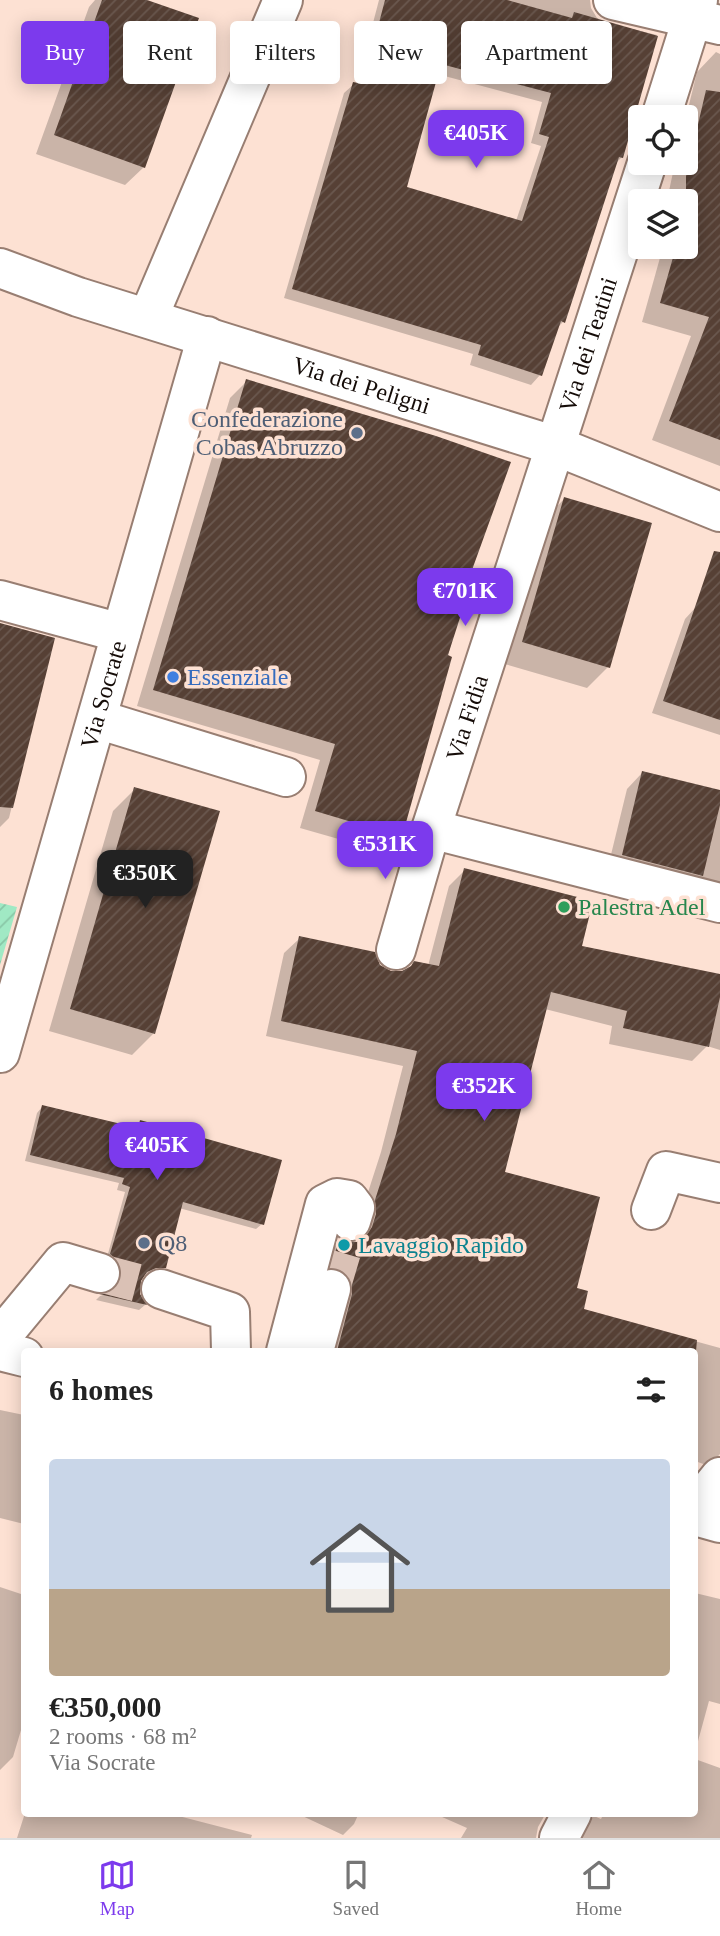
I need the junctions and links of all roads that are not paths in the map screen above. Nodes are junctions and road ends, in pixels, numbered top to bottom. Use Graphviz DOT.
graph roads {
  1 [pos="283,0"];
  2 [pos="613,0"];
  3 [pos="704,15"];
  4 [pos="666,105"];
  5 [pos="643,175"];
  6 [pos="0,268"];
  7 [pos="148,318"];
  8 [pos="207,336"];
  9 [pos="556,446"];
  10 [pos="720,512"];
  11 [pos="0,600"];
  12 [pos="121,634"];
  13 [pos="97,719"];
  14 [pos="286,778"];
  15 [pos="431,829"];
  16 [pos="720,904"];
  17 [pos="396,950"];
  18 [pos="0,1053"];
  19 [pos="720,1183"];
  20 [pos="651,1210"];
  21 [pos="351,1221"];
  22 [pos="100,1273"];
  23 [pos="331,1289"];
  24 [pos="161,1290"];
  25 [pos="0,1338"];
  26 [pos="231,1348"];
  27 [pos="287,1348"];
  28 [pos="315,1348"];
  29 [pos="0,1351"];
  30 [pos="21,1356"];
  31 [pos="720,1477"];
  32 [pos="698,1504"];
  33 [pos="698,1517"];
  34 [pos="720,1523"];
  35 [pos="570,1817"];
  36 [pos="559,1838"];
  1 -- 7 [label="street"];
  2 -- 3 [label="street"];
  3 -- 4 [label="street"];
  5 -- 9 [label="street, Via dei Teatini"];
  6 -- 7 [label="street, Via dei Peligni"];
  7 -- 8 [label="street, Via dei Peligni"];
  8 -- 9 [label="street, Via dei Peligni"];
  8 -- 12 [label="street, Via Socrate"];
  9 -- 10 [label="street, Via dei Peligni"];
  9 -- 15 [label="street, Via Fidia"];
  11 -- 12 [label="street"];
  12 -- 13 [label="street, Via Socrate"];
  13 -- 14 [label="street"];
  13 -- 18 [label="street, Via Socrate"];
  15 -- 16 [label="street"];
  15 -- 17 [label="street, Via Fidia"];
  19 -- 20 [label="street"];
  21 -- 27 [label="street"];
  22 -- 25 [label="street"];
  23 -- 28 [label="street"];
  24 -- 26 [label="street"];
  29 -- 30 [label="street"];
  31 -- 32 [label="street"];
  33 -- 34 [label="street"];
  35 -- 36 [label="street"];
}
